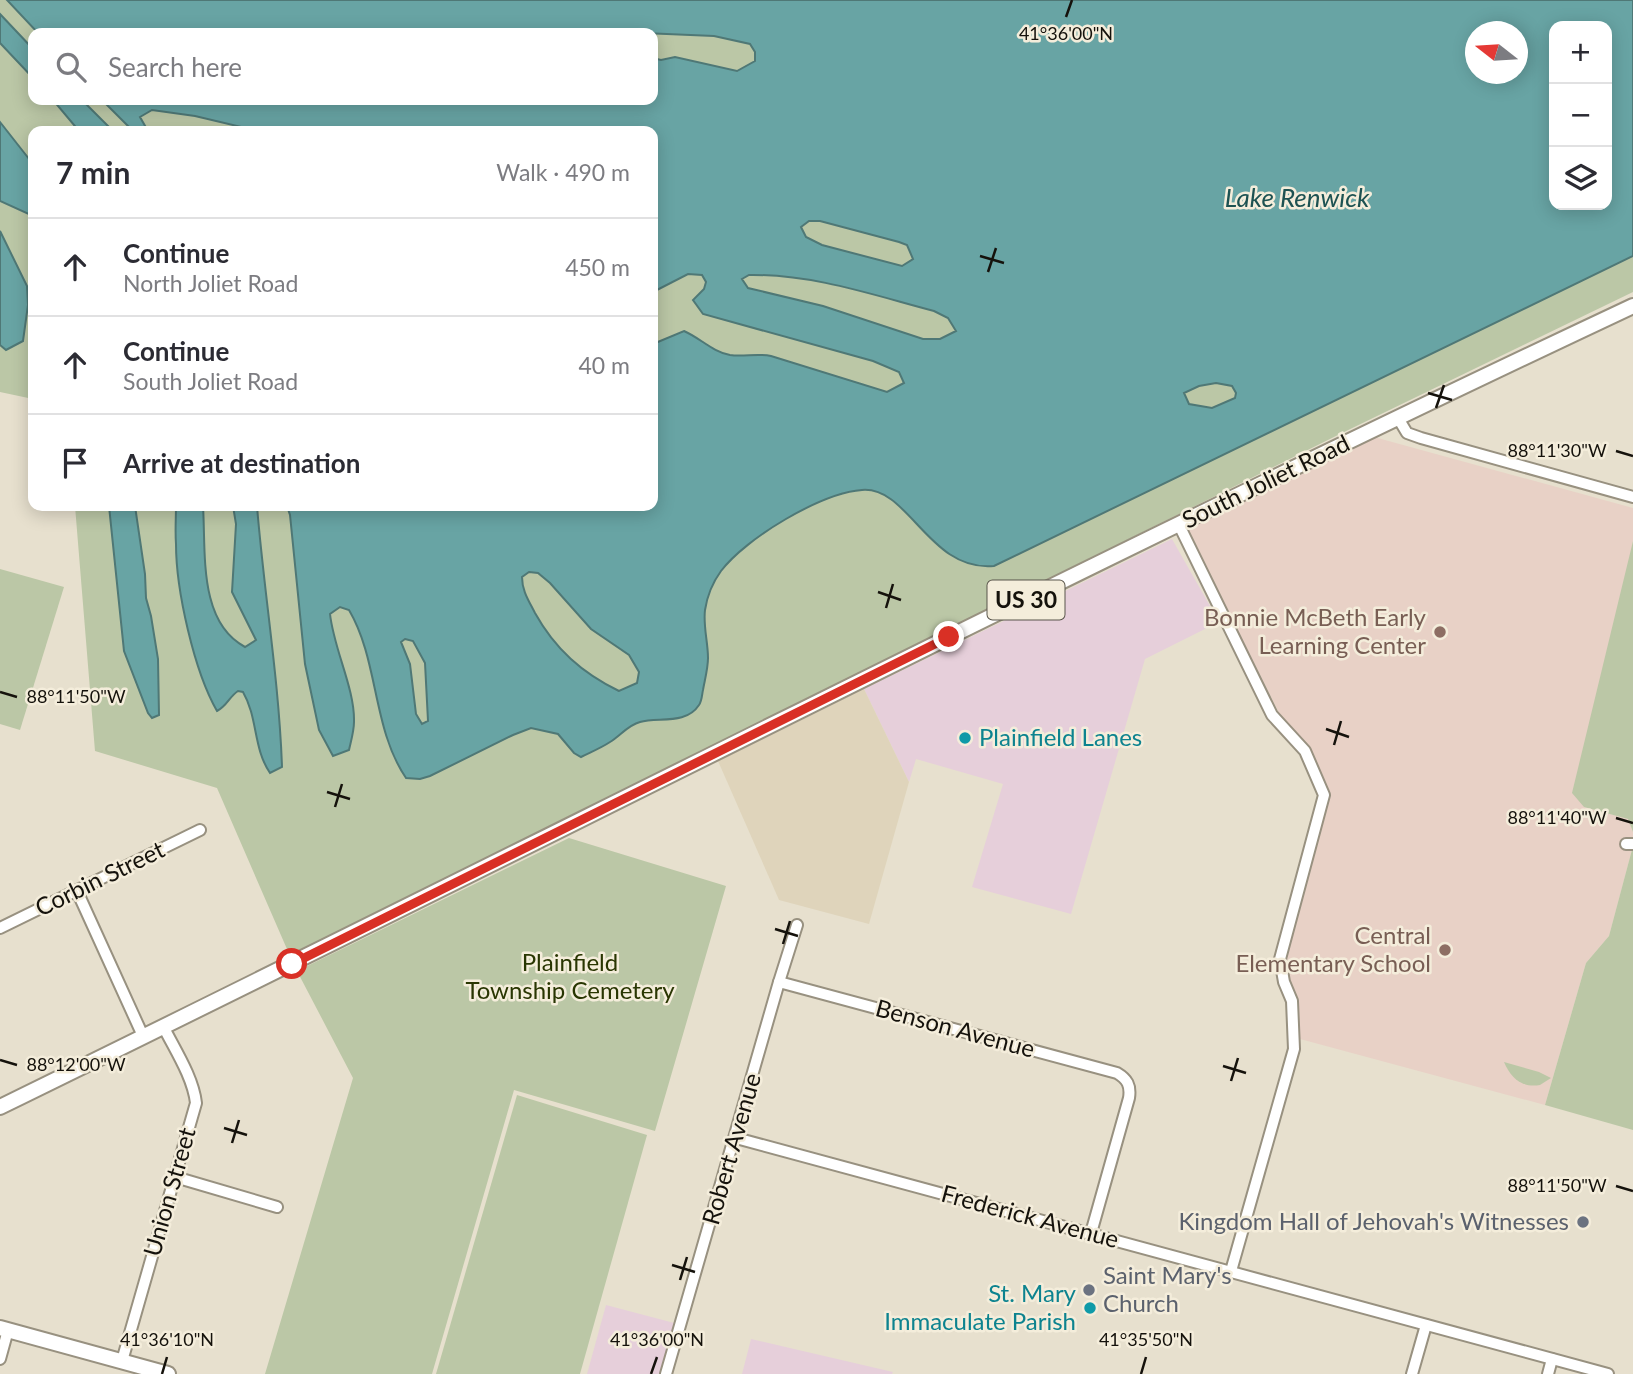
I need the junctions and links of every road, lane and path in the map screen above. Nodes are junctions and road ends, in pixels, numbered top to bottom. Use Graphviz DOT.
graph roads {
  1 [pos="1633,306"];
  2 [pos="1398,418"];
  3 [pos="1633,497"];
  4 [pos="1179,525"];
  5 [pos="200,830"];
  6 [pos="77,891"];
  7 [pos="797,925"];
  8 [pos="0,928"];
  9 [pos="779,982"];
  10 [pos="163,1026"];
  11 [pos="143,1036"];
  12 [pos="0,1107"];
  13 [pos="736,1138"];
  14 [pos="175,1177"];
  15 [pos="278,1207"];
  16 [pos="1091,1233"];
  17 [pos="1231,1271"];
  18 [pos="1426,1325"];
  19 [pos="4,1329"];
  20 [pos="0,1359"];
  21 [pos="1552,1359"];
  22 [pos="122,1361"];
  23 [pos="168,1374"];
  24 [pos="666,1374"];
  25 [pos="1412,1374"];
  26 [pos="1548,1374"];
  27 [pos="1608,1374"];
  1 -- 2 [label="main road, South Joliet Road / US 30"];
  2 -- 3 [label="street"];
  2 -- 4 [label="main road, South Joliet Road / US 30"];
  4 -- 10 [label="main road, South Joliet Road / US 30"];
  4 -- 17 [label="street"];
  5 -- 6 [label="street, Corbin Street"];
  6 -- 8 [label="street, Corbin Street"];
  6 -- 11 [label="street"];
  7 -- 9 [label="street, Robert Avenue"];
  9 -- 13 [label="street, Robert Avenue"];
  9 -- 16 [label="street, Benson Avenue"];
  10 -- 11 [label="main road, US 30"];
  10 -- 14 [label="street, Union Street"];
  11 -- 12 [label="main road, US 30"];
  13 -- 16 [label="street, Frederick Avenue"];
  13 -- 24 [label="street, Robert Avenue"];
  14 -- 15 [label="street"];
  14 -- 22 [label="street, Union Street"];
  16 -- 17 [label="street, Frederick Avenue"];
  17 -- 18 [label="street, Frederick Avenue"];
  18 -- 21 [label="street, Frederick Avenue"];
  18 -- 25 [label="street"];
  19 -- 20 [label="street"];
  19 -- 22 [label="main road"];
  21 -- 26 [label="street"];
  21 -- 27 [label="street, Frederick Avenue"];
  22 -- 23 [label="main road"];
}
